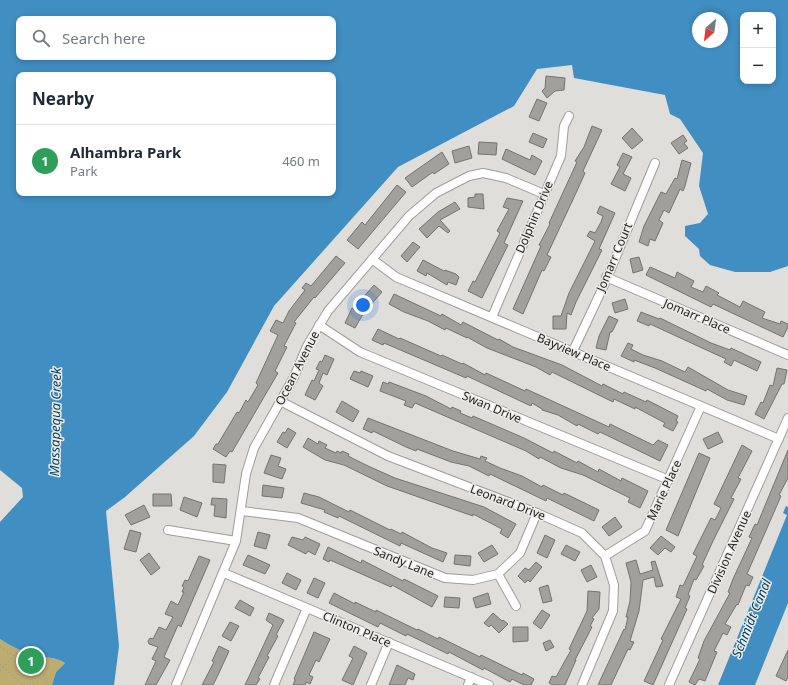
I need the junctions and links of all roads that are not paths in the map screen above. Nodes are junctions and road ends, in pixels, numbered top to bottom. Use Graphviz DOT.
graph roads {
  1 [pos="569,116"];
  2 [pos="655,163"];
  3 [pos="544,194"];
  4 [pos="372,259"];
  5 [pos="606,277"];
  6 [pos="492,317"];
  7 [pos="319,325"];
  8 [pos="572,351"];
  9 [pos="788,355"];
  10 [pos="280,401"];
  11 [pos="701,406"];
  12 [pos="788,418"];
  13 [pos="778,440"];
  14 [pos="669,480"];
  15 [pos="242,511"];
  16 [pos="537,513"];
  17 [pos="168,530"];
  18 [pos="236,541"];
  19 [pos="605,556"];
  20 [pos="224,573"];
  21 [pos="498,574"];
  22 [pos="516,606"];
  23 [pos="307,608"];
  24 [pos="389,642"];
  25 [pos="469,681"];
  26 [pos="176,685"];
  27 [pos="274,685"];
  28 [pos="371,685"];
  29 [pos="489,685"];
  30 [pos="582,685"];
  31 [pos="669,685"];
  1 -- 3 [label="street, Dolphin Drive"];
  2 -- 5 [label="street, Jomarr Court"];
  3 -- 4 [label="street, Ocean Avenue"];
  3 -- 6 [label="street, Dolphin Drive"];
  4 -- 6 [label="street, Bayview Place"];
  4 -- 7 [label="street, Ocean Avenue"];
  5 -- 8 [label="street, Jomarr Court"];
  5 -- 9 [label="street, Jomarr Place"];
  6 -- 8 [label="street, Bayview Place"];
  7 -- 10 [label="street, Ocean Avenue"];
  7 -- 14 [label="street, Swan Drive"];
  8 -- 11 [label="street, Bayview Place"];
  10 -- 15 [label="street, Ocean Avenue"];
  10 -- 16 [label="street, Leonard Drive"];
  11 -- 13 [label="street, Bayview Place"];
  11 -- 14 [label="street, Marie Place"];
  12 -- 13 [label="street, Division Avenue"];
  13 -- 31 [label="street, Division Avenue"];
  14 -- 19 [label="street, Marie Place"];
  15 -- 18 [label="street, Ocean Avenue"];
  15 -- 21 [label="street, Sandy Lane"];
  16 -- 19 [label="street, Leonard Drive"];
  16 -- 21 [label="street"];
  17 -- 18 [label="street"];
  18 -- 20 [label="street, Ocean Avenue"];
  19 -- 30 [label="street, Leonard Drive"];
  20 -- 23 [label="street, Clinton Place"];
  20 -- 26 [label="street, Ocean Avenue"];
  21 -- 22 [label="street"];
  23 -- 24 [label="street, Clinton Place"];
  23 -- 27 [label="street"];
  24 -- 25 [label="street, Clinton Place"];
  24 -- 28 [label="street"];
  25 -- 29 [label="street, Clinton Place"];
}
